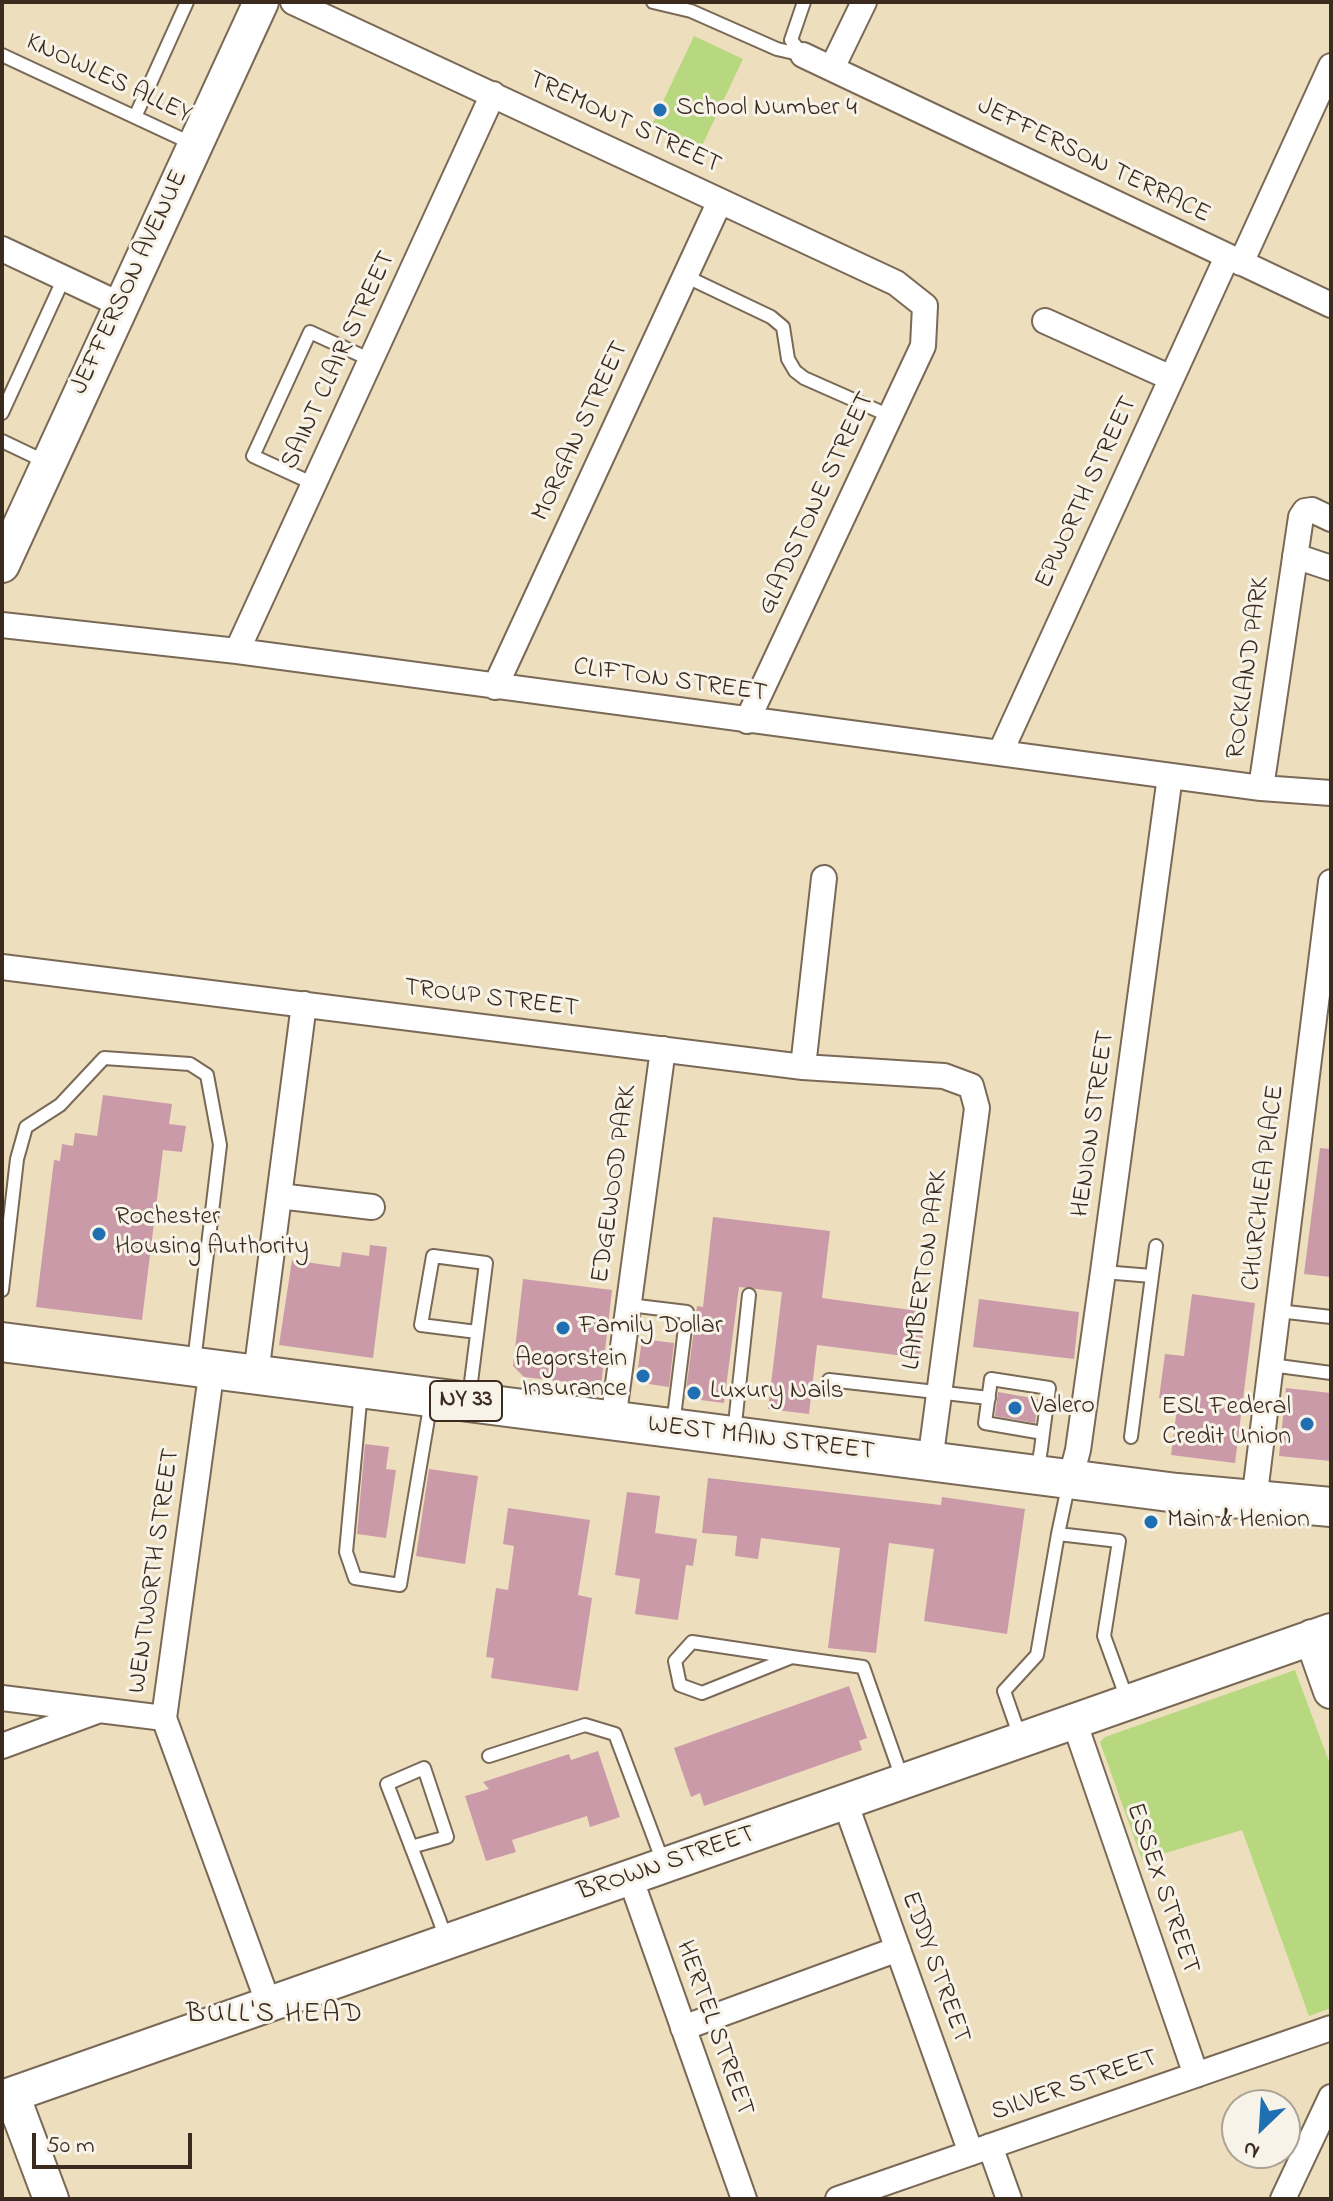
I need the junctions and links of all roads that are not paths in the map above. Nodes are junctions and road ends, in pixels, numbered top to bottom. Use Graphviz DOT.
graph roads {
  1 [pos="187,2"];
  2 [pos="261,2"];
  3 [pos="293,2"];
  4 [pos="653,2"];
  5 [pos="804,2"];
  6 [pos="864,2"];
  7 [pos="2,55"];
  8 [pos="803,55"];
  9 [pos="1331,66"];
  10 [pos="832,68"];
  11 [pos="493,94"];
  12 [pos="135,117"];
  13 [pos="195,145"];
  14 [pos="720,201"];
  15 [pos="2,249"];
  16 [pos="1234,260"];
  17 [pos="685,276"];
  18 [pos="64,278"];
  19 [pos="121,305"];
  20 [pos="1331,305"];
  21 [pos="925,306"];
  22 [pos="1045,321"];
  23 [pos="371,360"];
  24 [pos="1171,378"];
  25 [pos="2,413"];
  26 [pos="890,416"];
  27 [pos="2,441"];
  28 [pos="49,463"];
  29 [pos="314,484"];
  30 [pos="1331,519"];
  31 [pos="1295,556"];
  32 [pos="2,565"];
  33 [pos="1331,568"];
  34 [pos="2,625"];
  35 [pos="237,651"];
  36 [pos="495,687"];
  37 [pos="747,721"];
  38 [pos="1001,751"];
  39 [pos="1170,776"];
  40 [pos="1261,788"];
  41 [pos="1331,793"];
  42 [pos="824,878"];
  43 [pos="1331,882"];
  44 [pos="2,967"];
  45 [pos="304,1004"];
  46 [pos="663,1049"];
  47 [pos="803,1067"];
  48 [pos="971,1086"];
  49 [pos="279,1196"];
  50 [pos="372,1207"];
  51 [pos="1156,1246"];
  52 [pos="1103,1272"];
  53 [pos="1152,1276"];
  54 [pos="2,1290"];
  55 [pos="749,1295"];
  56 [pos="629,1305"];
  57 [pos="1278,1311"];
  58 [pos="1331,1317"];
  59 [pos="477,1332"];
  60 [pos="2,1342"];
  61 [pos="1271,1365"];
  62 [pos="203,1367"];
  63 [pos="1331,1373"];
  64 [pos="256,1374"];
  65 [pos="829,1380"];
  66 [pos="361,1387"];
  67 [pos="939,1392"];
  68 [pos="432,1397"];
  69 [pos="989,1398"];
  70 [pos="469,1402"];
  71 [pos="613,1421"];
  72 [pos="672,1428"];
  73 [pos="1043,1433"];
  74 [pos="734,1436"];
  75 [pos="1131,1437"];
  76 [pos="930,1462"];
  77 [pos="1054,1478"];
  78 [pos="1254,1501"];
  79 [pos="1331,1507"];
  80 [pos="1058,1534"];
  81 [pos="1322,1634"];
  82 [pos="792,1657"];
  83 [pos="1331,1691"];
  84 [pos="2,1698"];
  85 [pos="1128,1702"];
  86 [pos="102,1710"];
  87 [pos="164,1718"];
  88 [pos="1074,1721"];
  89 [pos="1021,1740"];
  90 [pos="2,1746"];
  91 [pos="489,1756"];
  92 [pos="904,1781"];
  93 [pos="845,1802"];
  94 [pos="411,1847"];
  95 [pos="665,1865"];
  96 [pos="630,1877"];
  97 [pos="448,1942"];
  98 [pos="898,1949"];
  99 [pos="269,2005"];
  100 [pos="683,2028"];
  101 [pos="1331,2028"];
  102 [pos="1196,2075"];
  103 [pos="7,2097"];
  104 [pos="1331,2097"];
  105 [pos="980,2150"];
  106 [pos="51,2199"];
  107 [pos="744,2199"];
  108 [pos="838,2199"];
  109 [pos="1009,2199"];
  110 [pos="1283,2199"];
  1 -- 12 [label="lane"];
  2 -- 13 [label="main road, JEFFERSON AVENUE"];
  3 -- 11 [label="street, TREMONT STREET"];
  4 -- 8 [label="lane"];
  5 -- 8 [label="lane"];
  6 -- 10 [label="street"];
  7 -- 12 [label="lane, KNOWLES ALLEY"];
  8 -- 10 [label="street, JEFFERSON TERRACE"];
  9 -- 16 [label="street, EPWORTH STREET"];
  10 -- 16 [label="street, JEFFERSON TERRACE"];
  11 -- 14 [label="street, TREMONT STREET"];
  11 -- 23 [label="street, SAINT CLAIR STREET"];
  12 -- 13 [label="lane, KNOWLES ALLEY"];
  13 -- 19 [label="main road, JEFFERSON AVENUE"];
  14 -- 17 [label="street, MORGAN STREET"];
  14 -- 21 [label="street, TREMONT STREET"];
  15 -- 18 [label="street"];
  16 -- 20 [label="street, JEFFERSON TERRACE"];
  16 -- 24 [label="street, EPWORTH STREET"];
  17 -- 26 [label="lane"];
  17 -- 36 [label="street, MORGAN STREET"];
  18 -- 19 [label="street"];
  18 -- 25 [label="lane"];
  19 -- 28 [label="main road, JEFFERSON AVENUE"];
  21 -- 26 [label="street, GLADSTONE STREET"];
  22 -- 24 [label="street"];
  23 -- 29 [label="street, SAINT CLAIR STREET"];
  23 -- 29 [label="lane"];
  24 -- 38 [label="street, EPWORTH STREET"];
  26 -- 37 [label="street, GLADSTONE STREET"];
  27 -- 28 [label="lane"];
  28 -- 32 [label="main road, JEFFERSON AVENUE"];
  29 -- 35 [label="street, SAINT CLAIR STREET"];
  30 -- 31 [label="street, ROCKLAND PARK"];
  31 -- 33 [label="street, ROCKLAND PARK"];
  31 -- 40 [label="street, ROCKLAND PARK"];
  34 -- 35 [label="street, CLIFTON STREET"];
  35 -- 36 [label="street, CLIFTON STREET"];
  36 -- 37 [label="street, CLIFTON STREET"];
  37 -- 38 [label="street, CLIFTON STREET"];
  38 -- 39 [label="street, CLIFTON STREET"];
  39 -- 40 [label="street, CLIFTON STREET"];
  39 -- 52 [label="street, HENION STREET"];
  40 -- 41 [label="street, CLIFTON STREET"];
  42 -- 47 [label="street"];
  43 -- 57 [label="street, CHURCHLEA PLACE"];
  44 -- 45 [label="street, TROUP STREET"];
  45 -- 46 [label="street, TROUP STREET"];
  45 -- 49 [label="street"];
  46 -- 47 [label="street, TROUP STREET"];
  46 -- 56 [label="street, EDGEWOOD PARK"];
  47 -- 48 [label="street, TROUP STREET"];
  48 -- 67 [label="street, LAMBERTON PARK"];
  49 -- 50 [label="street"];
  49 -- 64 [label="street"];
  51 -- 53 [label="lane"];
  52 -- 53 [label="lane"];
  52 -- 77 [label="street, HENION STREET"];
  53 -- 75 [label="lane"];
  54 -- 62 [label="lane"];
  55 -- 74 [label="lane"];
  56 -- 71 [label="street, EDGEWOOD PARK"];
  56 -- 72 [label="lane"];
  57 -- 58 [label="lane"];
  57 -- 61 [label="street, CHURCHLEA PLACE"];
  59 -- 59 [label="lane"];
  59 -- 70 [label="lane"];
  60 -- 62 [label="main road, WEST MAIN STREET / NY 33"];
  61 -- 63 [label="lane"];
  61 -- 78 [label="street, CHURCHLEA PLACE"];
  62 -- 64 [label="main road, WEST MAIN STREET / NY 33"];
  62 -- 87 [label="street, WENTWORTH STREET"];
  64 -- 66 [label="main road, WEST MAIN STREET / NY 33"];
  65 -- 67 [label="lane"];
  66 -- 68 [label="main road, WEST MAIN STREET / NY 33"];
  66 -- 68 [label="lane"];
  67 -- 69 [label="lane"];
  67 -- 76 [label="street, LAMBERTON PARK"];
  68 -- 70 [label="main road, WEST MAIN STREET / NY 33"];
  69 -- 73 [label="lane"];
  69 -- 73 [label="lane"];
  70 -- 71 [label="main road, WEST MAIN STREET / NY 33"];
  71 -- 72 [label="main road, WEST MAIN STREET / NY 33"];
  72 -- 74 [label="main road, WEST MAIN STREET / NY 33"];
  73 -- 77 [label="lane"];
  74 -- 76 [label="main road, WEST MAIN STREET / NY 33"];
  76 -- 77 [label="main road, WEST MAIN STREET / NY 33"];
  77 -- 78 [label="main road, WEST MAIN STREET / NY 33"];
  77 -- 80 [label="lane"];
  78 -- 79 [label="main road, WEST MAIN STREET / NY 33"];
  80 -- 85 [label="lane"];
  80 -- 89 [label="lane"];
  81 -- 83 [label="main road"];
  81 -- 85 [label="main road, BROWN STREET"];
  82 -- 82 [label="lane"];
  82 -- 92 [label="lane"];
  84 -- 86 [label="street"];
  85 -- 88 [label="main road, BROWN STREET"];
  86 -- 87 [label="street"];
  86 -- 90 [label="street"];
  87 -- 99 [label="street, WENTWORTH STREET"];
  88 -- 89 [label="main road, BROWN STREET"];
  88 -- 102 [label="street, ESSEX STREET"];
  89 -- 92 [label="main road, BROWN STREET"];
  91 -- 95 [label="lane"];
  92 -- 93 [label="main road, BROWN STREET"];
  93 -- 95 [label="main road, BROWN STREET"];
  93 -- 98 [label="street, EDDY STREET"];
  94 -- 94 [label="lane"];
  94 -- 97 [label="lane"];
  95 -- 96 [label="main road, BROWN STREET"];
  96 -- 97 [label="main road, BROWN STREET"];
  96 -- 100 [label="street, HERTEL STREET"];
  97 -- 99 [label="main road, BROWN STREET"];
  98 -- 100 [label="street"];
  98 -- 105 [label="street, EDDY STREET"];
  99 -- 103 [label="main road, BROWN STREET"];
  100 -- 107 [label="street, HERTEL STREET"];
  101 -- 102 [label="street, SILVER STREET"];
  102 -- 105 [label="street, SILVER STREET"];
  103 -- 106 [label="main road"];
  104 -- 110 [label="street"];
  105 -- 108 [label="street, SILVER STREET"];
  105 -- 109 [label="street, EDDY STREET"];
}
